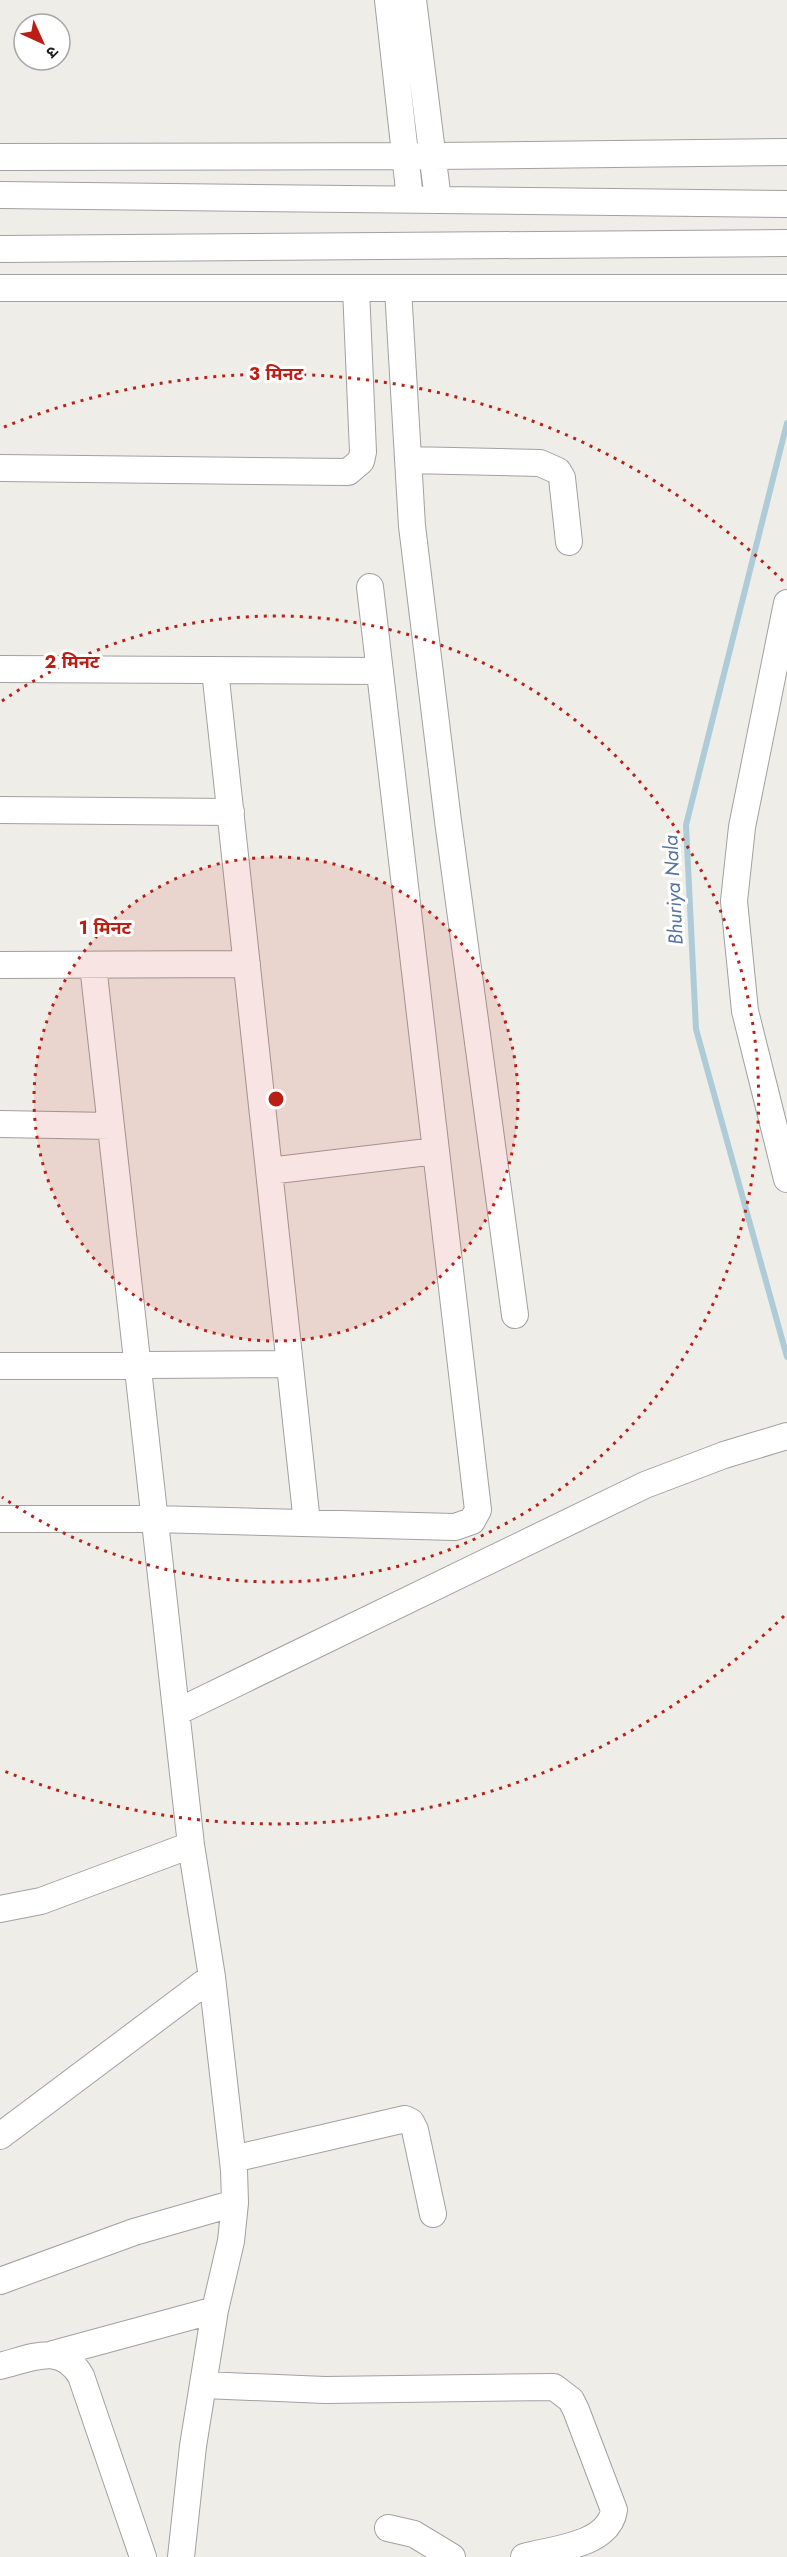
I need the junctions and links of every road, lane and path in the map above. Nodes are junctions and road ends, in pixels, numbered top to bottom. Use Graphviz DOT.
graph roads {
  1 [pos="388,0"];
  2 [pos="413,0"];
  3 [pos="787,152"];
  4 [pos="0,156"];
  5 [pos="406,156"];
  6 [pos="433,156"];
  7 [pos="0,195"];
  8 [pos="410,200"];
  9 [pos="438,200"];
  10 [pos="787,204"];
  11 [pos="787,243"];
  12 [pos="0,249"];
  13 [pos="0,288"];
  14 [pos="785,288"];
  15 [pos="356,289"];
  16 [pos="398,289"];
  17 [pos="408,460"];
  18 [pos="0,468"];
  19 [pos="569,542"];
  20 [pos="370,587"];
  21 [pos="787,603"];
  22 [pos="0,669"];
  23 [pos="216,670"];
  24 [pos="380,671"];
  25 [pos="0,810"];
  26 [pos="231,813"];
  27 [pos="247,964"];
  28 [pos="0,965"];
  29 [pos="93,965"];
  30 [pos="0,1124"];
  31 [pos="111,1126"];
  32 [pos="436,1151"];
  33 [pos="269,1171"];
  34 [pos="787,1179"];
  35 [pos="515,1315"];
  36 [pos="290,1364"];
  37 [pos="0,1366"];
  38 [pos="137,1366"];
  39 [pos="787,1436"];
  40 [pos="154,1519"];
  41 [pos="0,1520"];
  42 [pos="307,1523"];
  43 [pos="177,1712"];
  44 [pos="191,1845"];
  45 [pos="0,1909"];
  46 [pos="212,1977"];
  47 [pos="2,2128"];
  48 [pos="233,2159"];
  49 [pos="235,2203"];
  50 [pos="433,2214"];
  51 [pos="0,2281"];
  52 [pos="215,2310"];
  53 [pos="53,2354"];
  54 [pos="0,2366"];
  55 [pos="204,2385"];
  56 [pos="388,2528"];
  57 [pos="143,2557"];
  58 [pos="181,2557"];
  59 [pos="452,2557"];
  60 [pos="524,2557"];
  1 -- 5 [label="street"];
  2 -- 6 [label="street"];
  3 -- 6 [label="street"];
  4 -- 5 [label="street"];
  5 -- 6 [label="street"];
  5 -- 8 [label="street"];
  6 -- 9 [label="street"];
  7 -- 8 [label="street"];
  8 -- 9 [label="street"];
  9 -- 10 [label="street"];
  11 -- 12 [label="street"];
  13 -- 15 [label="street"];
  14 -- 16 [label="street"];
  15 -- 16 [label="street"];
  15 -- 18 [label="street"];
  16 -- 17 [label="street"];
  17 -- 19 [label="street"];
  17 -- 35 [label="street"];
  20 -- 24 [label="street"];
  21 -- 34 [label="street"];
  22 -- 23 [label="street"];
  23 -- 24 [label="street"];
  23 -- 26 [label="street"];
  24 -- 32 [label="street"];
  25 -- 26 [label="street"];
  26 -- 27 [label="street"];
  27 -- 29 [label="street"];
  27 -- 33 [label="street"];
  28 -- 29 [label="street"];
  29 -- 31 [label="street"];
  30 -- 31 [label="street"];
  31 -- 38 [label="street"];
  32 -- 33 [label="street"];
  32 -- 42 [label="street"];
  33 -- 36 [label="street"];
  36 -- 38 [label="street"];
  36 -- 42 [label="street"];
  37 -- 38 [label="street"];
  38 -- 40 [label="street"];
  39 -- 43 [label="street"];
  40 -- 41 [label="street"];
  40 -- 42 [label="street"];
  40 -- 43 [label="street"];
  43 -- 44 [label="street"];
  44 -- 45 [label="street"];
  44 -- 46 [label="street"];
  46 -- 47 [label="street"];
  46 -- 48 [label="street"];
  48 -- 49 [label="street"];
  48 -- 50 [label="street"];
  49 -- 51 [label="street"];
  49 -- 52 [label="street"];
  52 -- 53 [label="street"];
  52 -- 55 [label="street"];
  53 -- 54 [label="street"];
  53 -- 57 [label="street"];
  55 -- 58 [label="street"];
  55 -- 60 [label="street"];
  56 -- 59 [label="street"];
}
